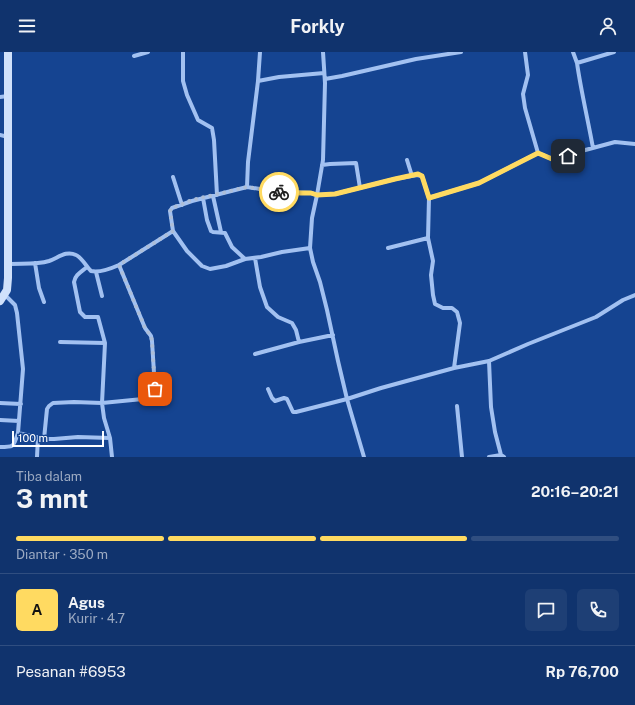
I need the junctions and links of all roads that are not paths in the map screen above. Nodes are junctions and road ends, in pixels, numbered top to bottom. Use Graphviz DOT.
graph roads {
  1 [pos="8,52"];
  2 [pos="148,52"];
  3 [pos="184,52"];
  4 [pos="260,52"];
  5 [pos="323,52"];
  6 [pos="461,52"];
  7 [pos="526,52"];
  8 [pos="573,52"];
  9 [pos="614,52"];
  10 [pos="134,56"];
  11 [pos="577,63"];
  12 [pos="324,73"];
  13 [pos="325,79"];
  14 [pos="258,81"];
  15 [pos="4,96"];
  16 [pos="4,136"];
  17 [pos="635,144"];
  18 [pos="593,148"];
  19 [pos="538,153"];
  20 [pos="407,160"];
  21 [pos="322,165"];
  22 [pos="412,176"];
  23 [pos="173,177"];
  24 [pos="247,187"];
  25 [pos="360,188"];
  26 [pos="215,195"];
  27 [pos="317,195"];
  28 [pos="203,198"];
  29 [pos="429,198"];
  30 [pos="182,205"];
  31 [pos="173,231"];
  32 [pos="221,232"];
  33 [pos="428,238"];
  34 [pos="310,248"];
  35 [pos="388,248"];
  36 [pos="255,258"];
  37 [pos="245,259"];
  38 [pos="35,263"];
  39 [pos="8,264"];
  40 [pos="119,265"];
  41 [pos="87,267"];
  42 [pos="96,272"];
  43 [pos="635,295"];
  44 [pos="102,296"];
  45 [pos="2,297"];
  46 [pos="44,302"];
  47 [pos="333,335"];
  48 [pos="60,342"];
  49 [pos="299,342"];
  50 [pos="105,343"];
  51 [pos="255,354"];
  52 [pos="489,361"];
  53 [pos="454,368"];
  54 [pos="268,390"];
  55 [pos="347,399"];
  56 [pos="0,403"];
  57 [pos="102,403"];
  58 [pos="20,404"];
  59 [pos="457,406"];
  60 [pos="0,420"];
  61 [pos="19,421"];
  62 [pos="18,433"];
  63 [pos="38,437"];
  64 [pos="110,438"];
  65 [pos="44,439"];
  66 [pos="0,447"];
  67 [pos="502,456"];
  68 [pos="37,457"];
  69 [pos="112,457"];
  70 [pos="364,457"];
  71 [pos="462,457"];
  72 [pos="489,457"];
  1 -- 15 [label="main road"];
  2 -- 10 [label="street"];
  3 -- 26 [label="street"];
  4 -- 14 [label="street"];
  5 -- 12 [label="street"];
  6 -- 13 [label="street"];
  7 -- 19 [label="street"];
  8 -- 11 [label="street"];
  9 -- 11 [label="street"];
  11 -- 18 [label="street"];
  12 -- 13 [label="street"];
  12 -- 14 [label="street"];
  13 -- 21 [label="street"];
  14 -- 24 [label="street"];
  15 -- 16 [label="main road"];
  16 -- 39 [label="main road"];
  17 -- 18 [label="street"];
  18 -- 19 [label="street"];
  19 -- 29 [label="street"];
  20 -- 22 [label="street"];
  21 -- 25 [label="street"];
  21 -- 27 [label="street"];
  22 -- 25 [label="street"];
  22 -- 29 [label="street"];
  23 -- 30 [label="street"];
  24 -- 26 [label="street"];
  24 -- 27 [label="street"];
  25 -- 27 [label="street"];
  26 -- 28 [label="street"];
  26 -- 32 [label="street"];
  27 -- 34 [label="street"];
  28 -- 30 [label="street"];
  28 -- 32 [label="street"];
  29 -- 33 [label="street"];
  30 -- 31 [label="street"];
  31 -- 37 [label="street"];
  31 -- 40 [label="street"];
  32 -- 37 [label="street"];
  33 -- 35 [label="street"];
  33 -- 53 [label="street"];
  34 -- 36 [label="street"];
  34 -- 47 [label="street"];
  36 -- 37 [label="street"];
  36 -- 49 [label="street"];
  38 -- 39 [label="street"];
  38 -- 41 [label="street"];
  38 -- 46 [label="street"];
  39 -- 45 [label="main road"];
  40 -- 42 [label="street"];
  40 -- 57 [label="street"];
  41 -- 42 [label="street"];
  41 -- 50 [label="street"];
  42 -- 44 [label="street"];
  43 -- 52 [label="street"];
  45 -- 58 [label="street"];
  47 -- 49 [label="street"];
  47 -- 55 [label="street"];
  48 -- 50 [label="street"];
  49 -- 51 [label="street"];
  50 -- 57 [label="street"];
  52 -- 53 [label="street"];
  52 -- 67 [label="street"];
  53 -- 55 [label="street"];
  54 -- 55 [label="street"];
  55 -- 70 [label="street"];
  56 -- 58 [label="street"];
  57 -- 64 [label="street"];
  57 -- 65 [label="street"];
  58 -- 61 [label="street"];
  59 -- 71 [label="street"];
  60 -- 61 [label="street"];
  61 -- 62 [label="street"];
  62 -- 63 [label="street"];
  62 -- 66 [label="street"];
  63 -- 65 [label="street"];
  63 -- 68 [label="street"];
  64 -- 65 [label="street"];
  64 -- 69 [label="street"];
  67 -- 72 [label="street"];
}
